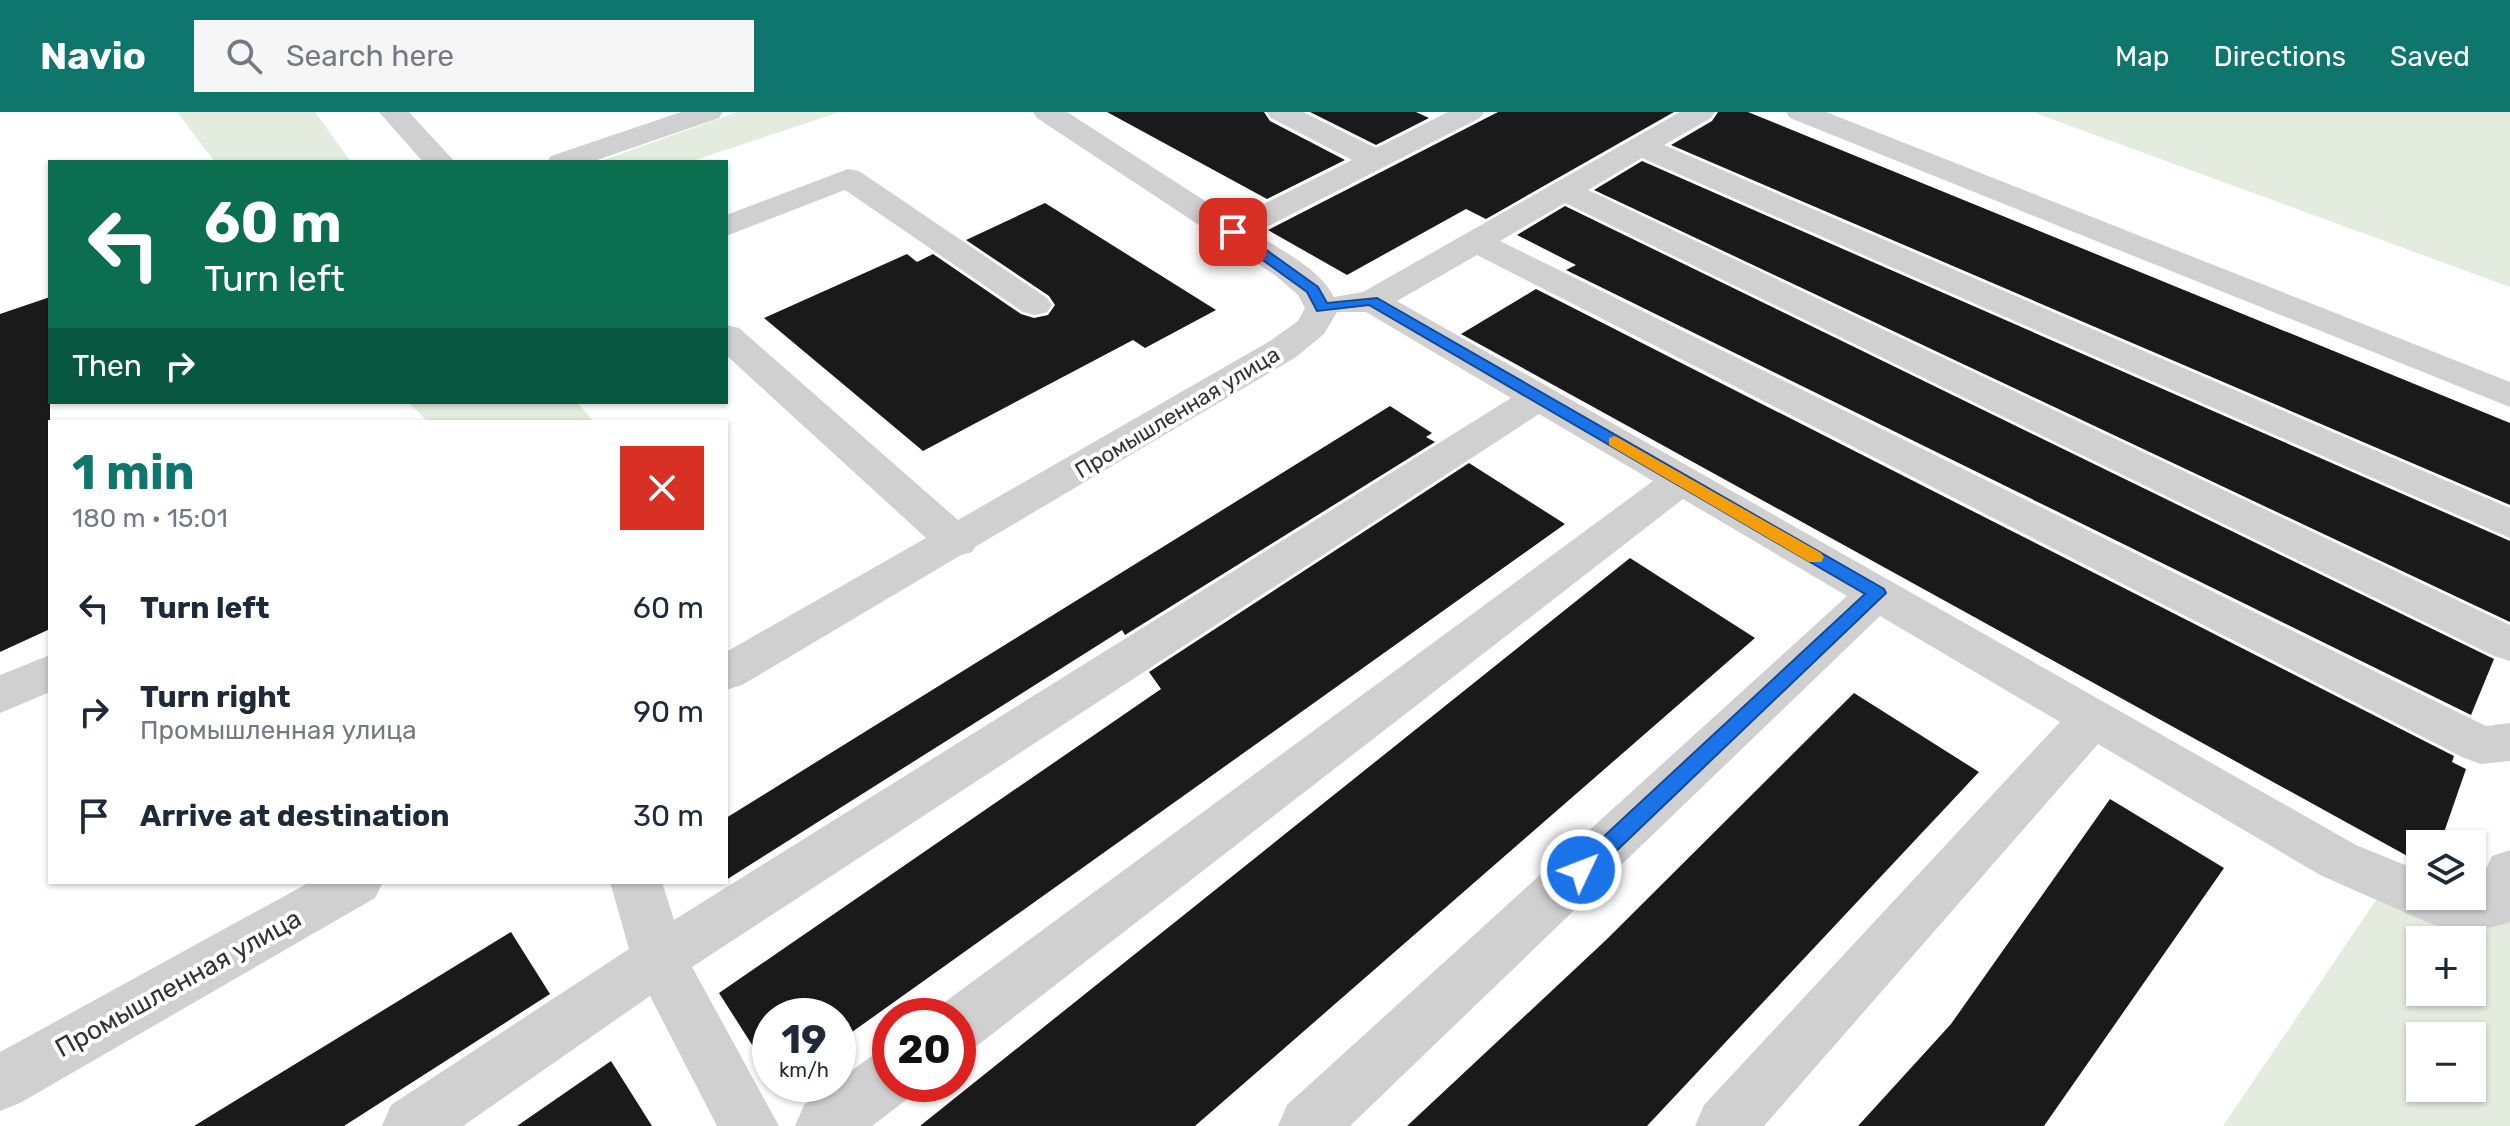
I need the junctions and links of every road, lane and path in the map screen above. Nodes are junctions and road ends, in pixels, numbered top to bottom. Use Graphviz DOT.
graph roads {
  1 [pos="393,112"];
  2 [pos="709,112"];
  3 [pos="1047,112"];
  4 [pos="1281,112"];
  5 [pos="1701,112"];
  6 [pos="1800,112"];
  7 [pos="1455,115"];
  8 [pos="1640,146"];
  9 [pos="438,160"];
  10 [pos="568,160"];
  11 [pos="1378,161"];
  12 [pos="1563,190"];
  13 [pos="728,225"];
  14 [pos="1233,232"];
  15 [pos="1475,241"];
  16 [pos="1372,301"];
  17 [pos="1035,305"];
  18 [pos="1322,308"];
  19 [pos="728,338"];
  20 [pos="2510,395"];
  21 [pos="1539,397"];
  22 [pos="1681,480"];
  23 [pos="2510,524"];
  24 [pos="957,542"];
  25 [pos="1877,593"];
  26 [pos="2510,644"];
  27 [pos="728,672"];
  28 [pos="48,673"];
  29 [pos="0,695"];
  30 [pos="2093,718"];
  31 [pos="2510,742"];
  32 [pos="2510,872"];
  33 [pos="353,884"];
  34 [pos="637,884"];
  35 [pos="2406,888"];
  36 [pos="2486,905"];
  37 [pos="659,959"];
  38 [pos="976,1012"];
  39 [pos="0,1083"];
  40 [pos="872,1091"];
  41 [pos="412,1126"];
  42 [pos="749,1126"];
  43 [pos="825,1126"];
  44 [pos="1308,1126"];
  45 [pos="1725,1126"];
  1 -- 9 [label="street"];
  2 -- 10 [label="street"];
  3 -- 14 [label="street"];
  4 -- 11 [label="street"];
  5 -- 8 [label="street"];
  6 -- 20 [label="street"];
  7 -- 11 [label="street"];
  8 -- 12 [label="street"];
  8 -- 23 [label="street"];
  11 -- 14 [label="street"];
  12 -- 15 [label="street"];
  12 -- 26 [label="street"];
  13 -- 17 [label="street"];
  14 -- 18 [label="street"];
  15 -- 16 [label="street"];
  15 -- 31 [label="street"];
  16 -- 18 [label="street"];
  16 -- 21 [label="street"];
  18 -- 24 [label="street, Промышленная улица"];
  19 -- 24 [label="street"];
  21 -- 22 [label="street"];
  21 -- 37 [label="street"];
  22 -- 25 [label="street"];
  22 -- 38 [label="street"];
  24 -- 27 [label="street, Промышленная улица"];
  25 -- 30 [label="street"];
  25 -- 44 [label="street"];
  28 -- 29 [label="street"];
  30 -- 35 [label="street"];
  30 -- 45 [label="street"];
  32 -- 36 [label="street"];
  33 -- 39 [label="street, Промышленная улица"];
  34 -- 37 [label="street"];
  37 -- 41 [label="street"];
  37 -- 42 [label="street"];
  40 -- 43 [label="street"];
}
